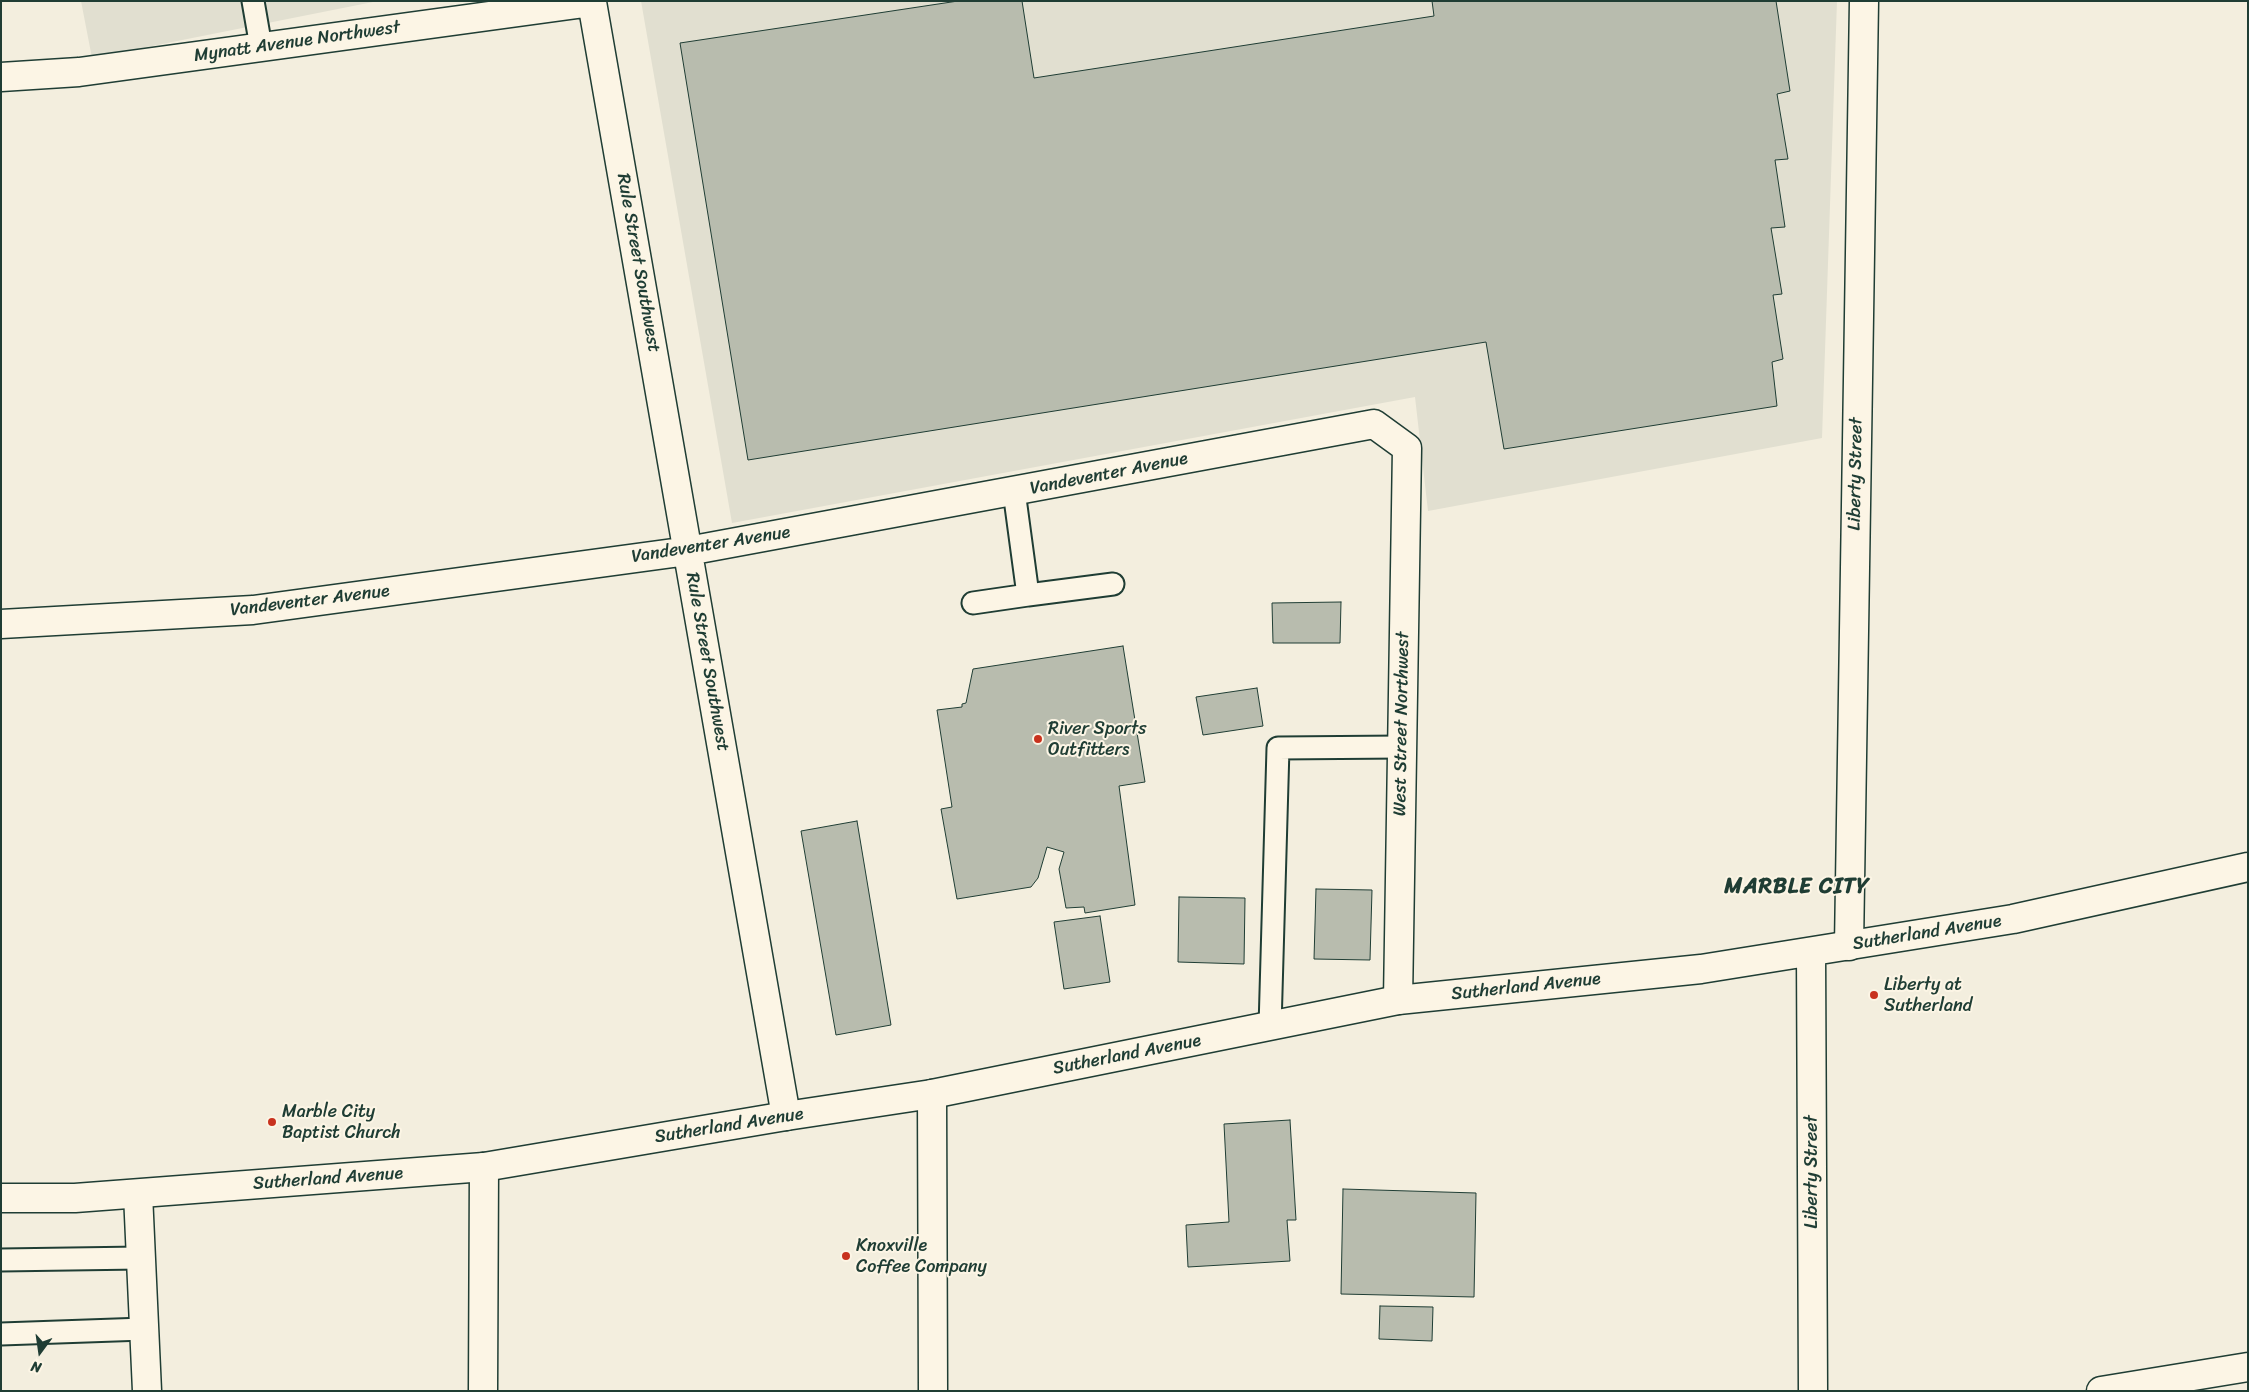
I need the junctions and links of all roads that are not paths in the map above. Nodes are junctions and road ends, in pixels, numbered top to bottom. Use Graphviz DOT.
graph roads {
  1 [pos="253,1"];
  2 [pos="593,1"];
  3 [pos="1864,1"];
  4 [pos="262,47"];
  5 [pos="1,77"];
  6 [pos="1407,448"];
  7 [pos="1014,491"];
  8 [pos="688,551"];
  9 [pos="1113,584"];
  10 [pos="1028,595"];
  11 [pos="973,603"];
  12 [pos="1,624"];
  13 [pos="1402,747"];
  14 [pos="2248,867"];
  15 [pos="1848,946"];
  16 [pos="1811,952"];
  17 [pos="1398,1000"];
  18 [pos="1270,1027"];
  19 [pos="932,1094"];
  20 [pos="786,1116"];
  21 [pos="484,1167"];
  22 [pos="138,1194"];
  23 [pos="1,1198"];
  24 [pos="140,1258"];
  25 [pos="1,1260"];
  26 [pos="144,1329"];
  27 [pos="1,1334"];
  28 [pos="2248,1367"];
  29 [pos="148,1391"];
  30 [pos="483,1391"];
  31 [pos="933,1391"];
  32 [pos="1813,1391"];
  33 [pos="2101,1391"];
  1 -- 4 [label="lane"];
  2 -- 4 [label="street, Mynatt Avenue Northwest"];
  2 -- 8 [label="street, Rule Street Southwest"];
  3 -- 15 [label="street, Liberty Street"];
  4 -- 5 [label="street, Mynatt Avenue Northwest"];
  6 -- 7 [label="street, Vandeventer Avenue"];
  6 -- 13 [label="street, West Street Northwest"];
  7 -- 8 [label="street, Vandeventer Avenue"];
  7 -- 10 [label="lane"];
  8 -- 12 [label="street, Vandeventer Avenue"];
  8 -- 20 [label="street, Rule Street Southwest"];
  9 -- 10 [label="lane"];
  10 -- 11 [label="lane"];
  13 -- 17 [label="street, West Street Northwest"];
  13 -- 18 [label="lane"];
  14 -- 15 [label="street, Sutherland Avenue"];
  15 -- 16 [label="street, Sutherland Avenue"];
  16 -- 17 [label="street, Sutherland Avenue"];
  16 -- 32 [label="street, Liberty Street"];
  17 -- 18 [label="street, Sutherland Avenue"];
  18 -- 19 [label="street, Sutherland Avenue"];
  19 -- 20 [label="street, Sutherland Avenue"];
  19 -- 31 [label="street"];
  20 -- 21 [label="street, Sutherland Avenue"];
  21 -- 22 [label="street, Sutherland Avenue"];
  21 -- 30 [label="street"];
  22 -- 23 [label="street, Sutherland Avenue"];
  22 -- 24 [label="street"];
  24 -- 25 [label="lane"];
  24 -- 26 [label="street"];
  26 -- 27 [label="lane"];
  26 -- 29 [label="street"];
  28 -- 33 [label="street"];
}
